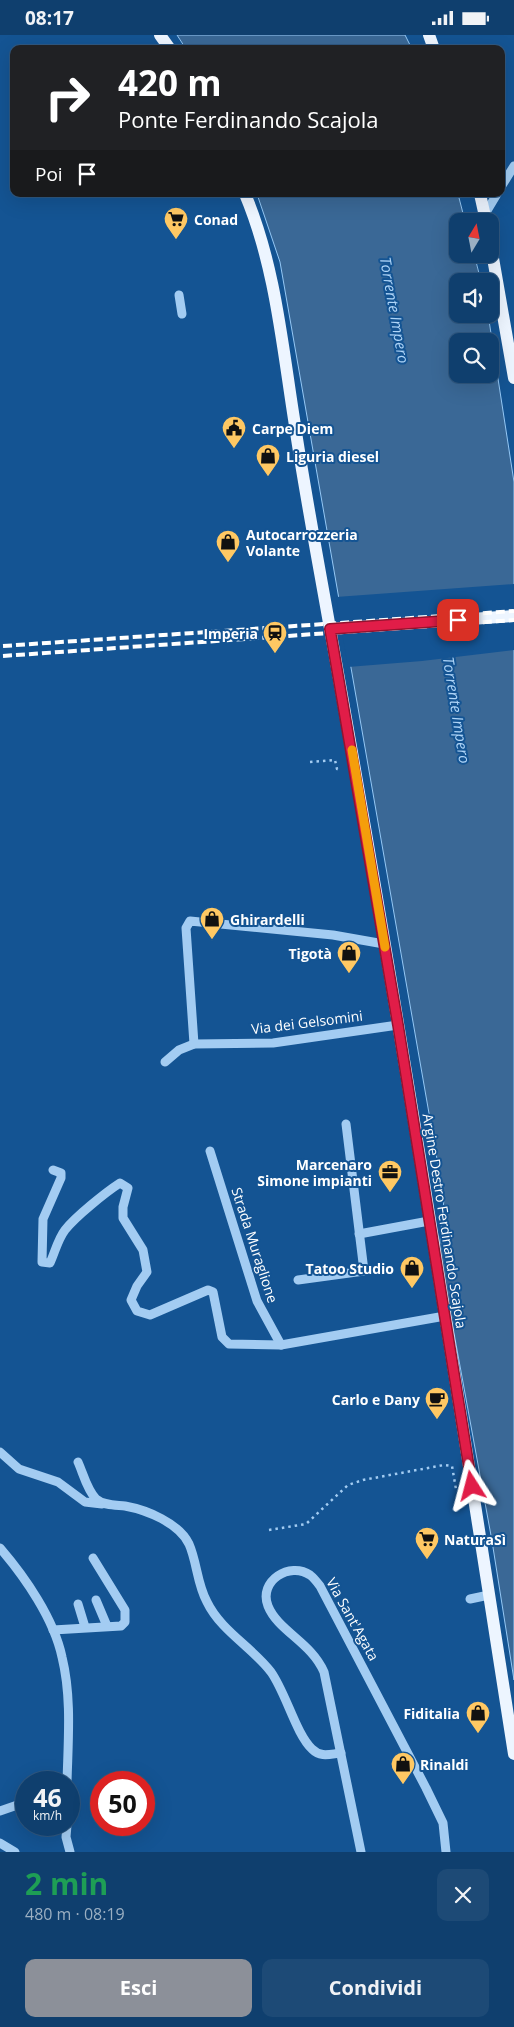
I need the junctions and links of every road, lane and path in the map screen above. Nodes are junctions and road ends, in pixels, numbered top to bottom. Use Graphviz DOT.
graph roads {
  1 [pos="514,166"];
  2 [pos="505,181"];
  3 [pos="246,197"];
  4 [pos="481,197"];
  5 [pos="496,197"];
  6 [pos="485,213"];
  7 [pos="488,213"];
  8 [pos="494,263"];
  9 [pos="179,295"];
  10 [pos="182,314"];
  11 [pos="513,359"];
  12 [pos="514,378"];
  13 [pos="514,616"];
  14 [pos="330,629"];
  15 [pos="310,762"];
  16 [pos="340,769"];
  17 [pos="384,944"];
  18 [pos="398,1025"];
  19 [pos="194,1044"];
  20 [pos="165,1062"];
  21 [pos="346,1123"];
  22 [pos="210,1151"];
  23 [pos="53,1170"];
  24 [pos="429,1221"];
  25 [pos="360,1234"];
  26 [pos="298,1280"];
  27 [pos="445,1315"];
  28 [pos="281,1345"];
  29 [pos="0,1452"];
  30 [pos="78,1462"];
  31 [pos="472,1486"];
  32 [pos="105,1504"];
  33 [pos="269,1530"];
  34 [pos="0,1548"];
  35 [pos="92,1558"];
  36 [pos="489,1595"];
  37 [pos="470,1599"];
  38 [pos="96,1600"];
  39 [pos="78,1604"];
  40 [pos="107,1626"];
  41 [pos="85,1627"];
  42 [pos="53,1630"];
  43 [pos="341,1753"];
  44 [pos="514,1754"];
  45 [pos="67,1771"];
  46 [pos="15,1806"];
  47 [pos="0,1811"];
  48 [pos="66,1836"];
  49 [pos="0,1843"];
  50 [pos="15,1852"];
  51 [pos="70,1852"];
  52 [pos="361,1852"];
  53 [pos="446,1852"];
  1 -- 2 [label="street"];
  3 -- 14 [label="main road, Argine Destro Ferdinando Scajola"];
  4 -- 6 [label="main road"];
  5 -- 7 [label="street"];
  8 -- 11 [label="main road"];
  9 -- 10 [label="street"];
  11 -- 12 [label="main road"];
  13 -- 14 [label="main road"];
  14 -- 17 [label="main road, Argine Destro Ferdinando Scajola"];
  15 -- 16 [label="path"];
  17 -- 18 [label="main road, Argine Destro Ferdinando Scajola"];
  17 -- 19 [label="street"];
  18 -- 19 [label="street, Via dei Gelsomini"];
  18 -- 24 [label="main road, Argine Destro Ferdinando Scajola"];
  19 -- 20 [label="street, Via dei Gelsomini"];
  21 -- 25 [label="street"];
  22 -- 28 [label="street, Strada Muraglione"];
  23 -- 28 [label="street"];
  24 -- 25 [label="street"];
  24 -- 27 [label="main road, Argine Destro Ferdinando Scajola"];
  25 -- 26 [label="street"];
  27 -- 28 [label="street"];
  27 -- 31 [label="main road, Argine Destro Ferdinando Scajola"];
  29 -- 32 [label="street"];
  30 -- 32 [label="street"];
  31 -- 33 [label="path"];
  31 -- 36 [label="main road, Argine Destro Ferdinando Scajola"];
  32 -- 43 [label="street"];
  34 -- 42 [label="street"];
  35 -- 40 [label="street"];
  36 -- 37 [label="street"];
  36 -- 44 [label="main road, Argine Destro Ferdinando Scajola"];
  38 -- 40 [label="street"];
  39 -- 41 [label="street"];
  40 -- 41 [label="street"];
  41 -- 42 [label="street"];
  42 -- 45 [label="street"];
  43 -- 52 [label="street, Via Sant'Agata"];
  43 -- 53 [label="street, Via Sant'Agata"];
  46 -- 47 [label="street"];
  48 -- 51 [label="street"];
  49 -- 50 [label="street"];
}
